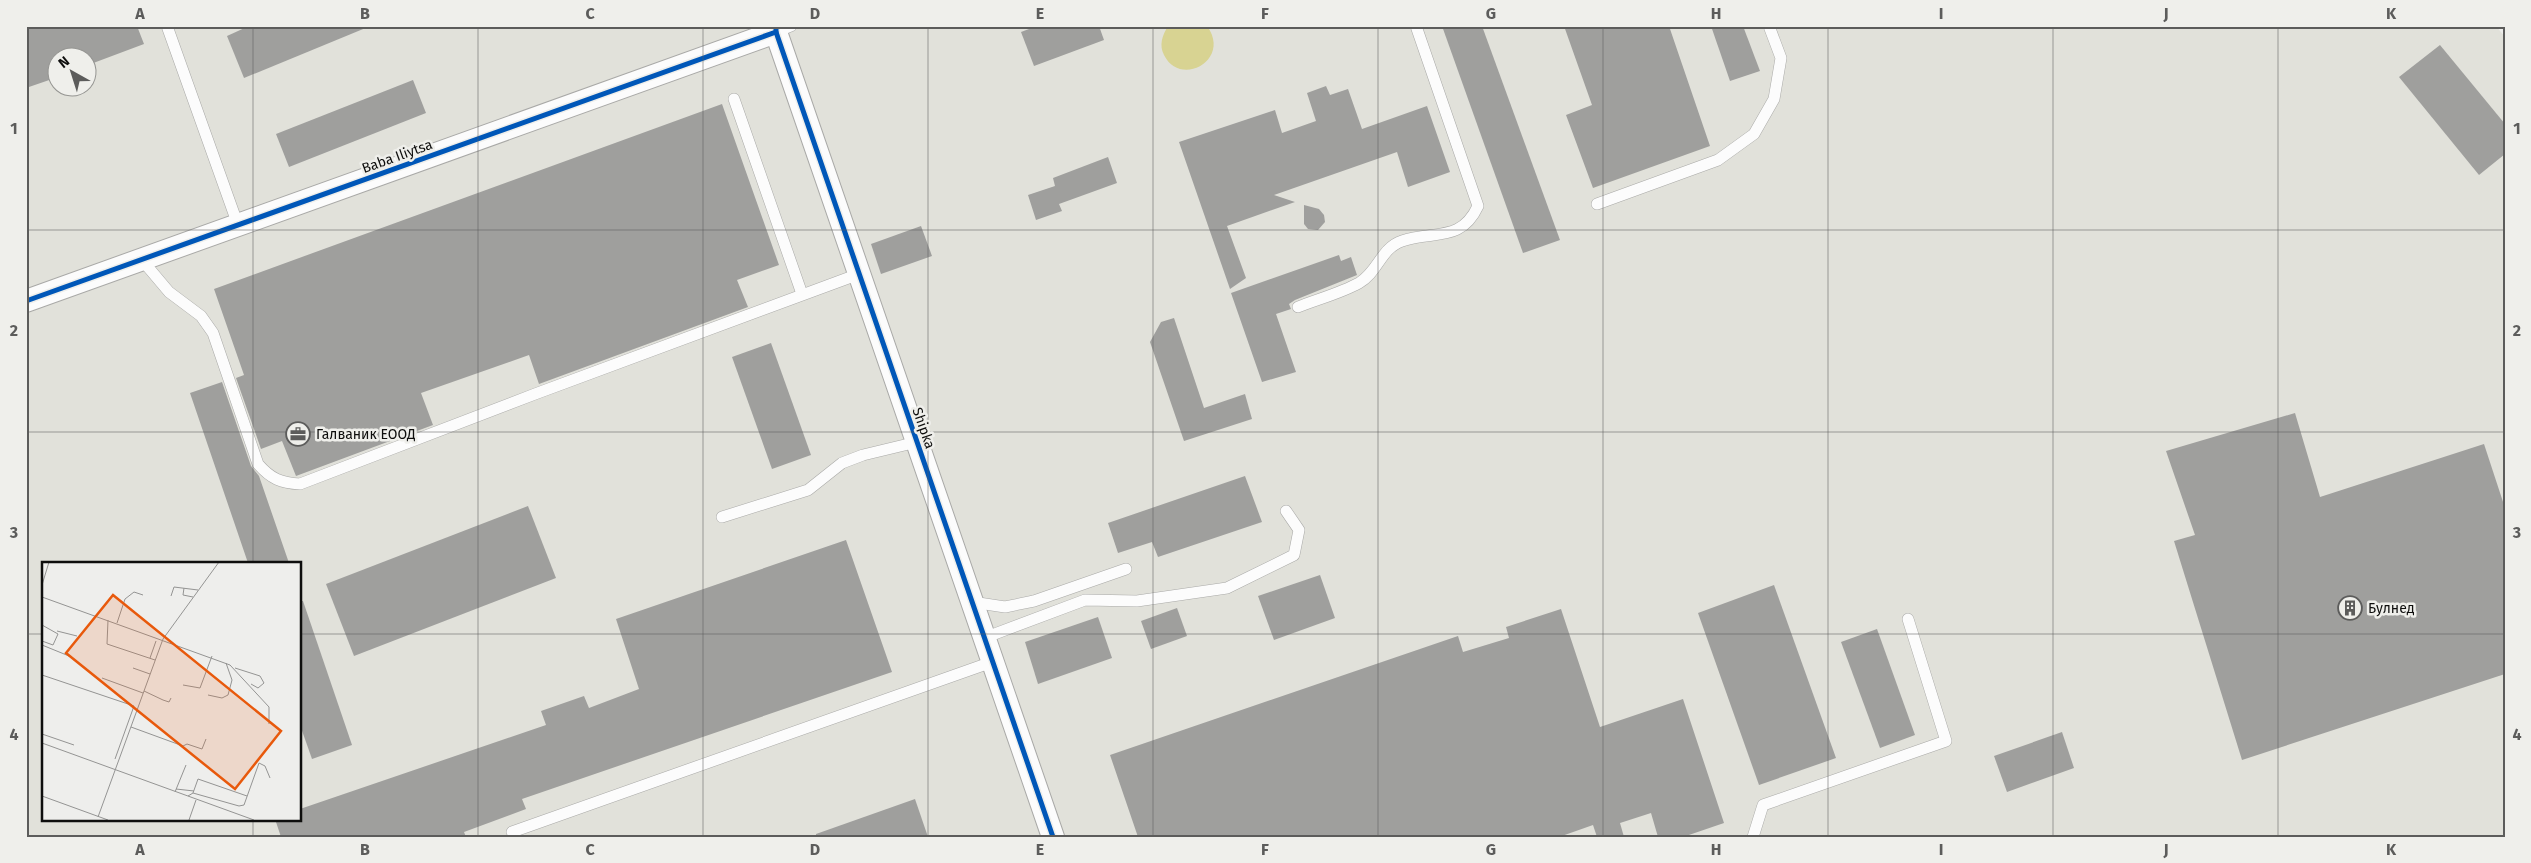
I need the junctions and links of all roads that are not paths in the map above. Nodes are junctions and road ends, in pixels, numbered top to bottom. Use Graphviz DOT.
graph roads {
  1 [pos="166,26"];
  2 [pos="1416,26"];
  3 [pos="1769,26"];
  4 [pos="781,28"];
  5 [pos="734,99"];
  6 [pos="1597,204"];
  7 [pos="238,225"];
  8 [pos="142,260"];
  9 [pos="859,274"];
  10 [pos="802,294"];
  11 [pos="26,301"];
  12 [pos="1298,307"];
  13 [pos="917,442"];
  14 [pos="1286,511"];
  15 [pos="722,517"];
  16 [pos="1126,569"];
  17 [pos="972,602"];
  18 [pos="1908,619"];
  19 [pos="984,638"];
  20 [pos="992,662"];
  21 [pos="512,832"];
  22 [pos="1053,837"];
  23 [pos="1753,837"];
  1 -- 7 [label="lane"];
  2 -- 12 [label="lane"];
  3 -- 6 [label="lane"];
  4 -- 7 [label="street, Baba Iliytsa"];
  4 -- 9 [label="street, Shipka"];
  5 -- 10 [label="lane"];
  7 -- 8 [label="street, Baba Iliytsa"];
  8 -- 10 [label="lane"];
  8 -- 11 [label="street, Baba Iliytsa"];
  9 -- 10 [label="lane"];
  9 -- 13 [label="street, Shipka"];
  13 -- 15 [label="lane"];
  13 -- 17 [label="street, Shipka"];
  14 -- 19 [label="lane"];
  16 -- 17 [label="lane"];
  17 -- 19 [label="street, Shipka"];
  18 -- 23 [label="lane"];
  19 -- 20 [label="street, Shipka"];
  20 -- 21 [label="lane"];
  20 -- 22 [label="street, Shipka"];
}
